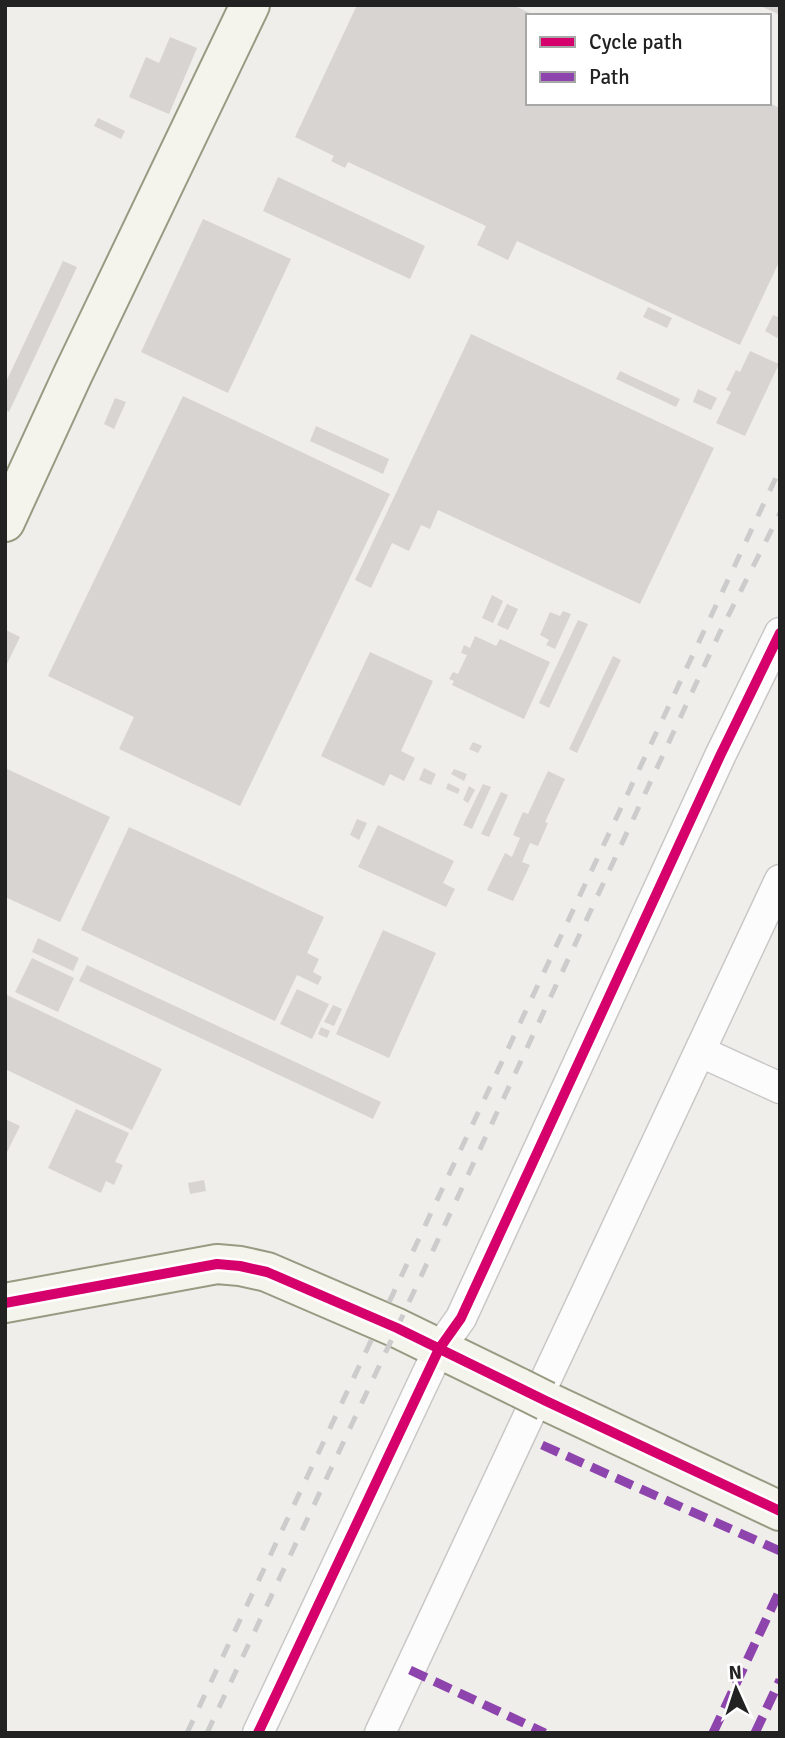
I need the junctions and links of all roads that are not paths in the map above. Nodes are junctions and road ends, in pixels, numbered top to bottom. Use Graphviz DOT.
graph roads {
  1 [pos="250,5"];
  2 [pos="5,522"];
  3 [pos="780,633"];
  4 [pos="780,880"];
  5 [pos="701,1052"];
  6 [pos="780,1088"];
  7 [pos="5,1303"];
  8 [pos="439,1349"];
  9 [pos="780,1511"];
  10 [pos="258,1733"];
  11 [pos="380,1733"];
  1 -- 2 [label="street"];
  3 -- 8 [label="street"];
  4 -- 5 [label="street"];
  5 -- 6 [label="street"];
  5 -- 11 [label="street"];
  7 -- 8 [label="street"];
  8 -- 9 [label="street"];
  8 -- 10 [label="street"];
}
